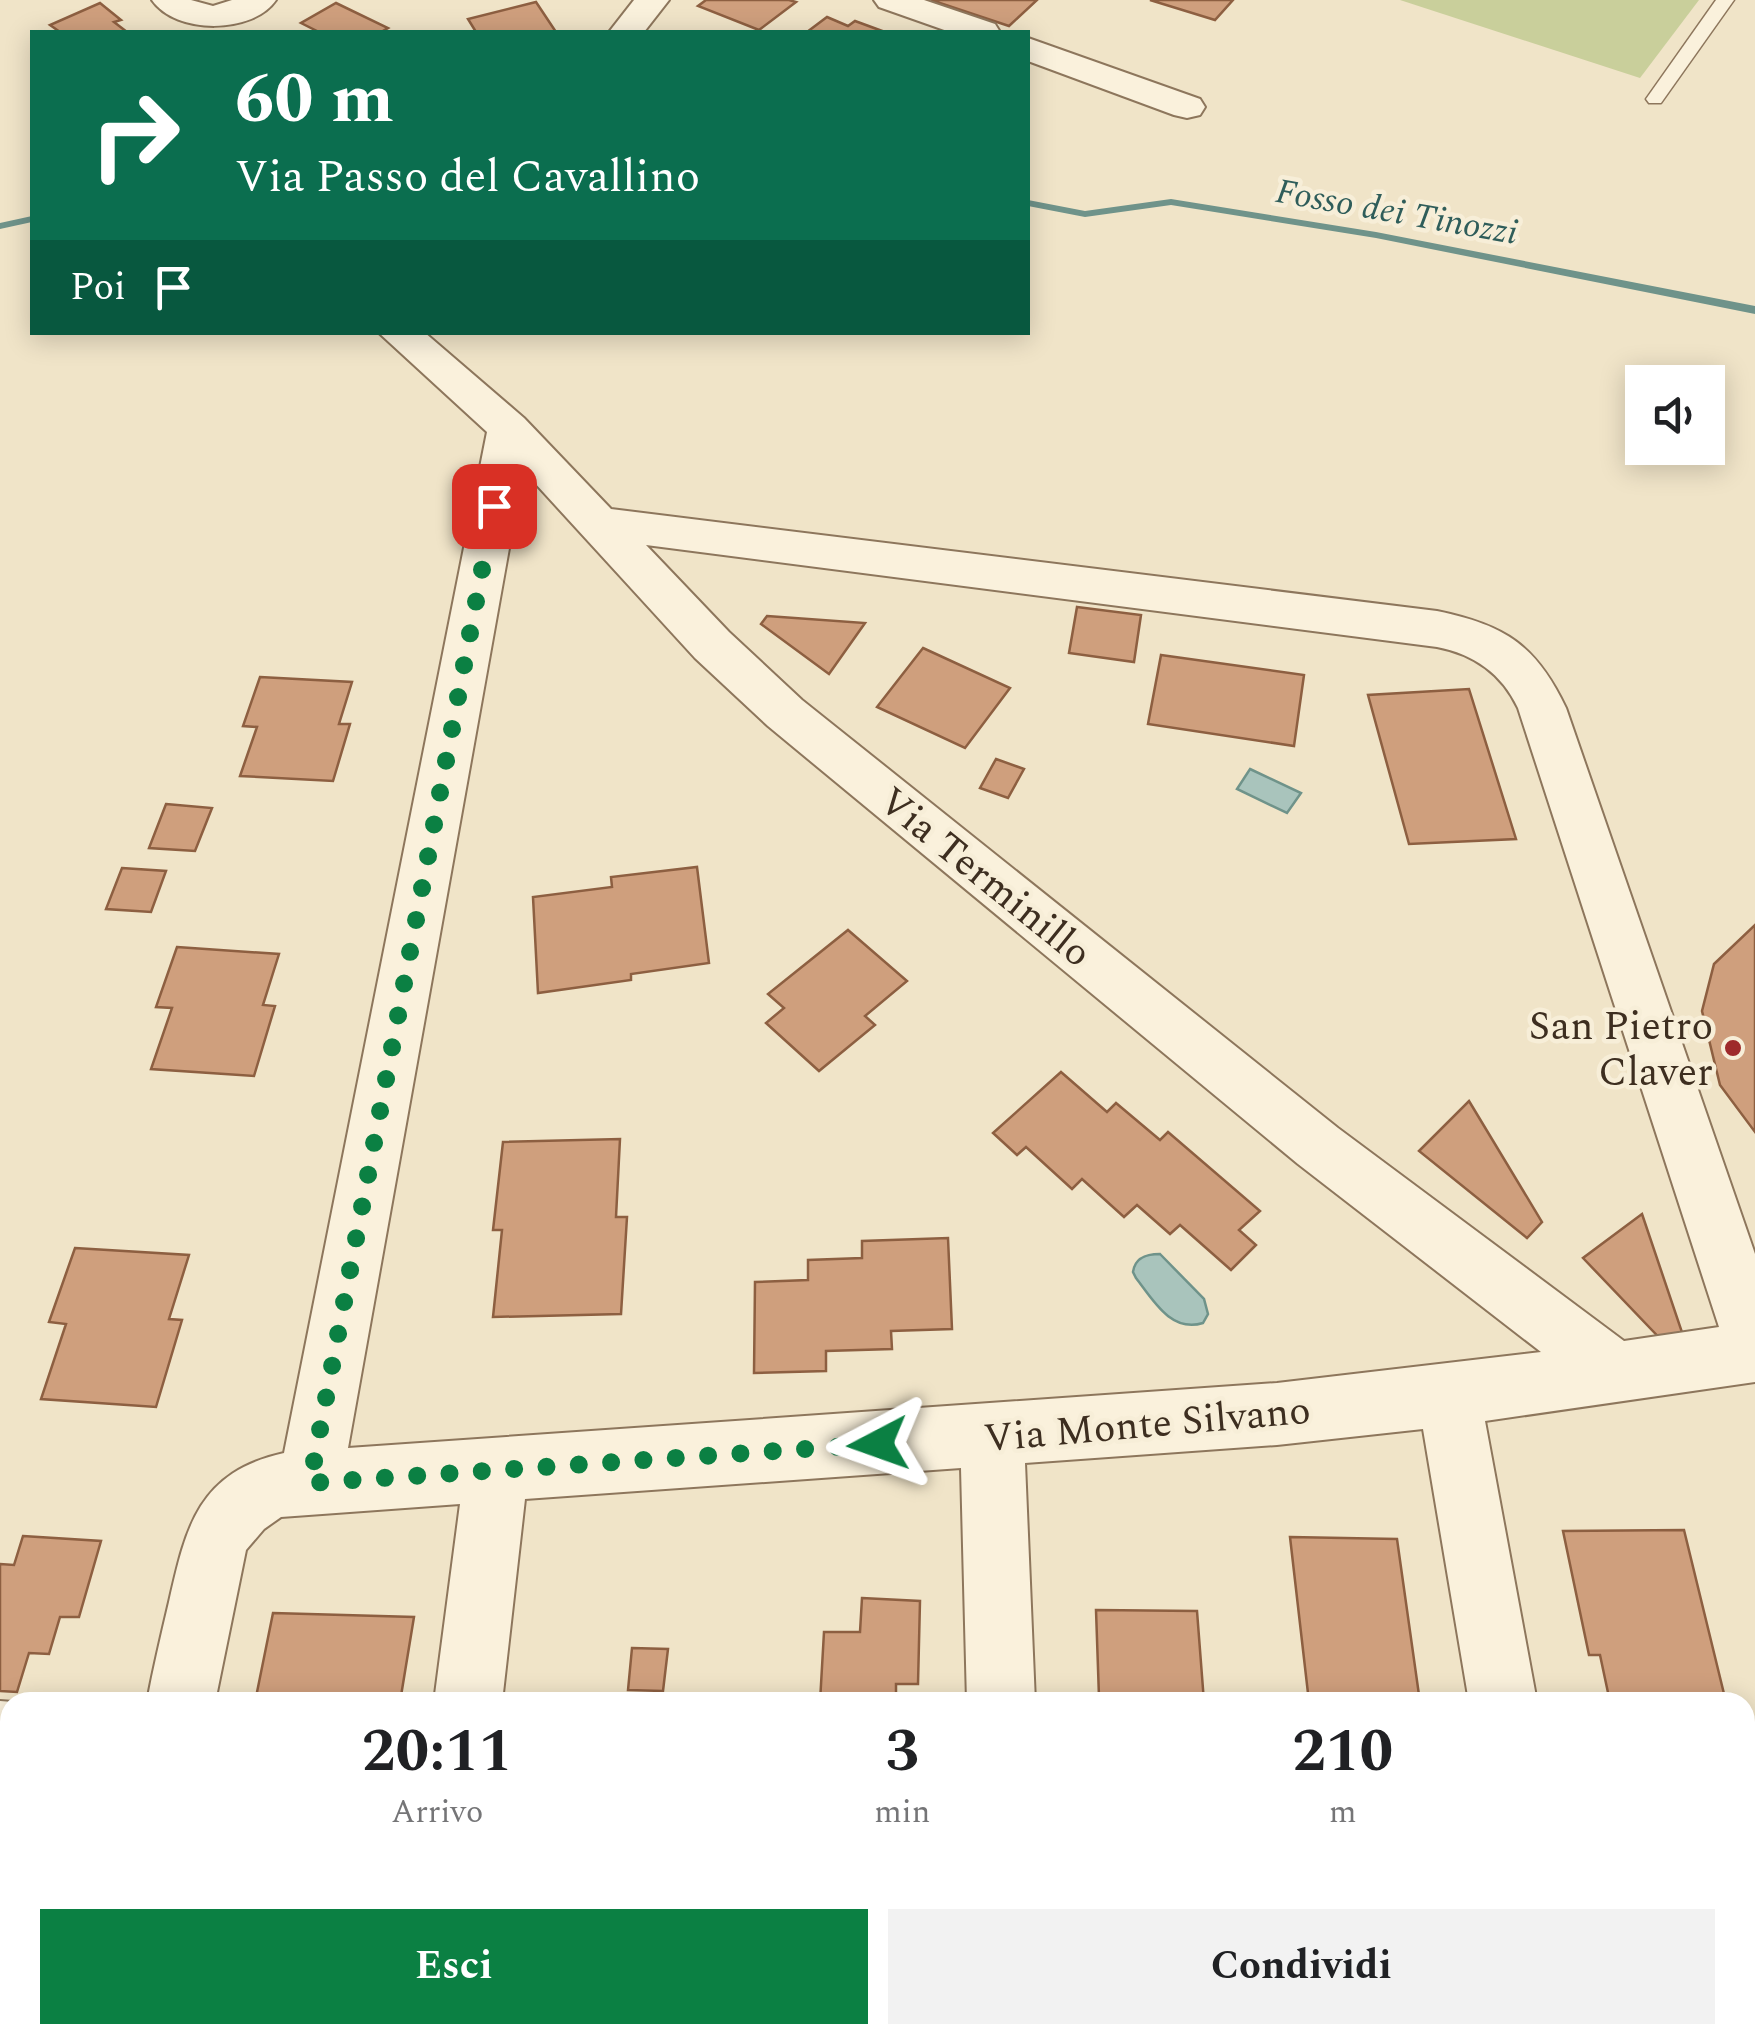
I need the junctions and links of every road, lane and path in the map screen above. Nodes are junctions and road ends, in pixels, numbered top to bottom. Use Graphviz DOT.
graph roads {
  1 [pos="169,0"];
  2 [pos="259,0"];
  3 [pos="652,0"];
  4 [pos="892,0"];
  5 [pos="1725,0"];
  6 [pos="628,30"];
  7 [pos="976,30"];
  8 [pos="1030,50"];
  9 [pos="1655,99"];
  10 [pos="1187,106"];
  11 [pos="401,335"];
  12 [pos="509,428"];
  13 [pos="598,523"];
  14 [pos="1755,1343"];
  15 [pos="1755,1352"];
  16 [pos="1616,1372"];
  17 [pos="1449,1396"];
  18 [pos="992,1436"];
  19 [pos="498,1469"];
  20 [pos="310,1483"];
  21 [pos="183,1692"];
  22 [pos="469,1692"];
  23 [pos="1000,1692"];
  24 [pos="1501,1692"];
  1 -- 2 [label="street"];
  3 -- 6 [label="street"];
  4 -- 7 [label="street"];
  5 -- 9 [label="lane"];
  8 -- 10 [label="street"];
  11 -- 12 [label="street, Via Terminillo"];
  12 -- 13 [label="street, Via Terminillo"];
  12 -- 20 [label="street"];
  13 -- 14 [label="street"];
  13 -- 16 [label="street, Via Terminillo"];
  15 -- 16 [label="street, Via Monte Silvano"];
  16 -- 17 [label="street, Via Monte Silvano"];
  17 -- 18 [label="street, Via Monte Silvano"];
  17 -- 24 [label="street"];
  18 -- 19 [label="street, Via Monte Silvano"];
  18 -- 23 [label="street"];
  19 -- 20 [label="street, Via Monte Silvano"];
  19 -- 22 [label="street"];
  20 -- 21 [label="street, Via Monte Silvano"];
}
